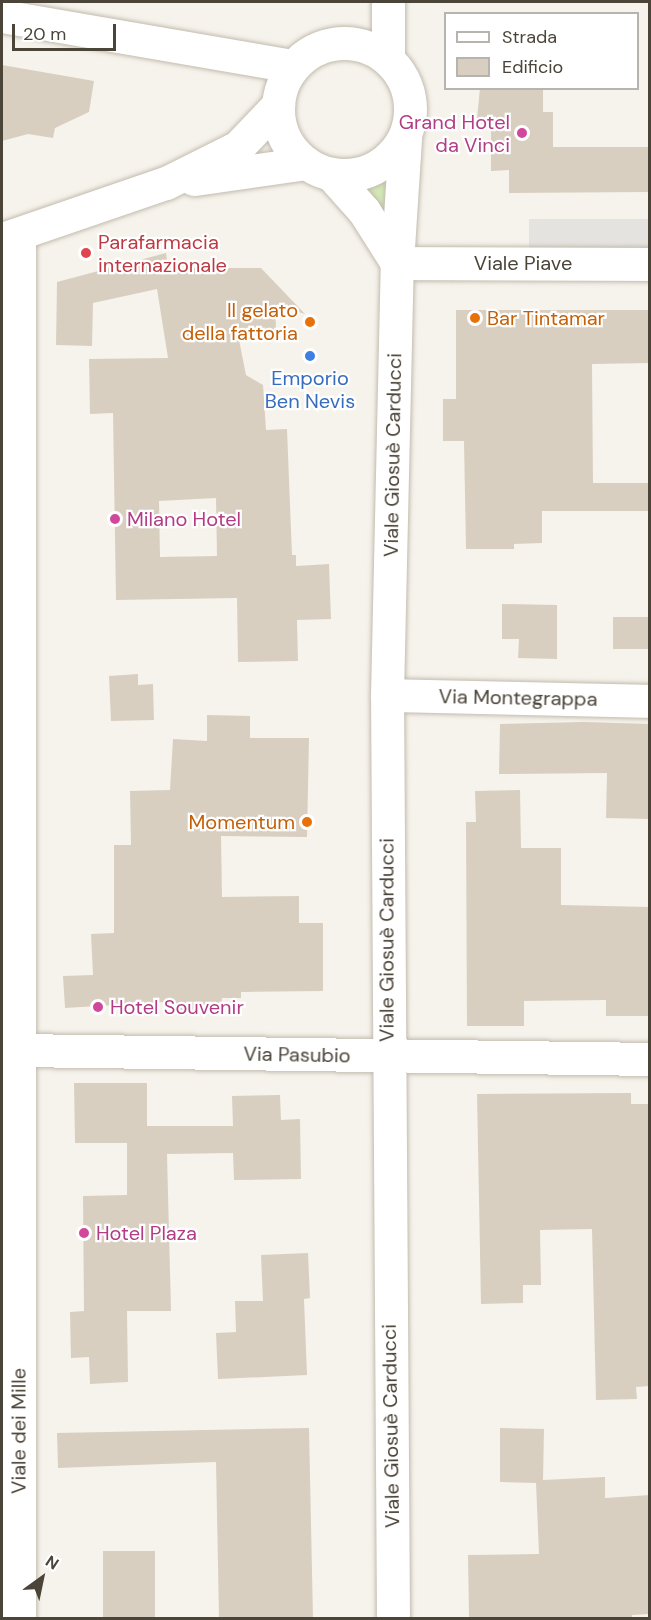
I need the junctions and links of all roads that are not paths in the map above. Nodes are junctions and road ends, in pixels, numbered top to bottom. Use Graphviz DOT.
graph roads {
  1 [pos="388,2"];
  2 [pos="2,16"];
  3 [pos="388,58"];
  4 [pos="292,66"];
  5 [pos="278,105"];
  6 [pos="405,138"];
  7 [pos="318,169"];
  8 [pos="166,183"];
  9 [pos="10,237"];
  10 [pos="397,262"];
  11 [pos="650,264"];
  12 [pos="387,695"];
  13 [pos="650,701"];
  14 [pos="17,1050"];
  15 [pos="387,1056"];
  16 [pos="650,1059"];
  17 [pos="19,1618"];
  18 [pos="393,1618"];
  1 -- 3 [label="street"];
  2 -- 4 [label="street"];
  3 -- 4 [label="street"];
  3 -- 6 [label="street"];
  4 -- 5 [label="street"];
  5 -- 7 [label="street"];
  5 -- 8 [label="street"];
  6 -- 7 [label="street"];
  6 -- 10 [label="street, Viale Giosuè Carducci"];
  7 -- 8 [label="street"];
  7 -- 10 [label="street"];
  8 -- 9 [label="street"];
  9 -- 14 [label="street, Viale dei Mille"];
  10 -- 11 [label="street, Viale Piave"];
  10 -- 12 [label="street, Viale Giosuè Carducci"];
  12 -- 13 [label="street, Via Montegrappa"];
  12 -- 15 [label="street, Viale Giosuè Carducci"];
  14 -- 15 [label="street, Via Pasubio"];
  14 -- 17 [label="street, Viale dei Mille"];
  15 -- 16 [label="street, Via Pasubio"];
  15 -- 18 [label="street, Viale Giosuè Carducci"];
}
